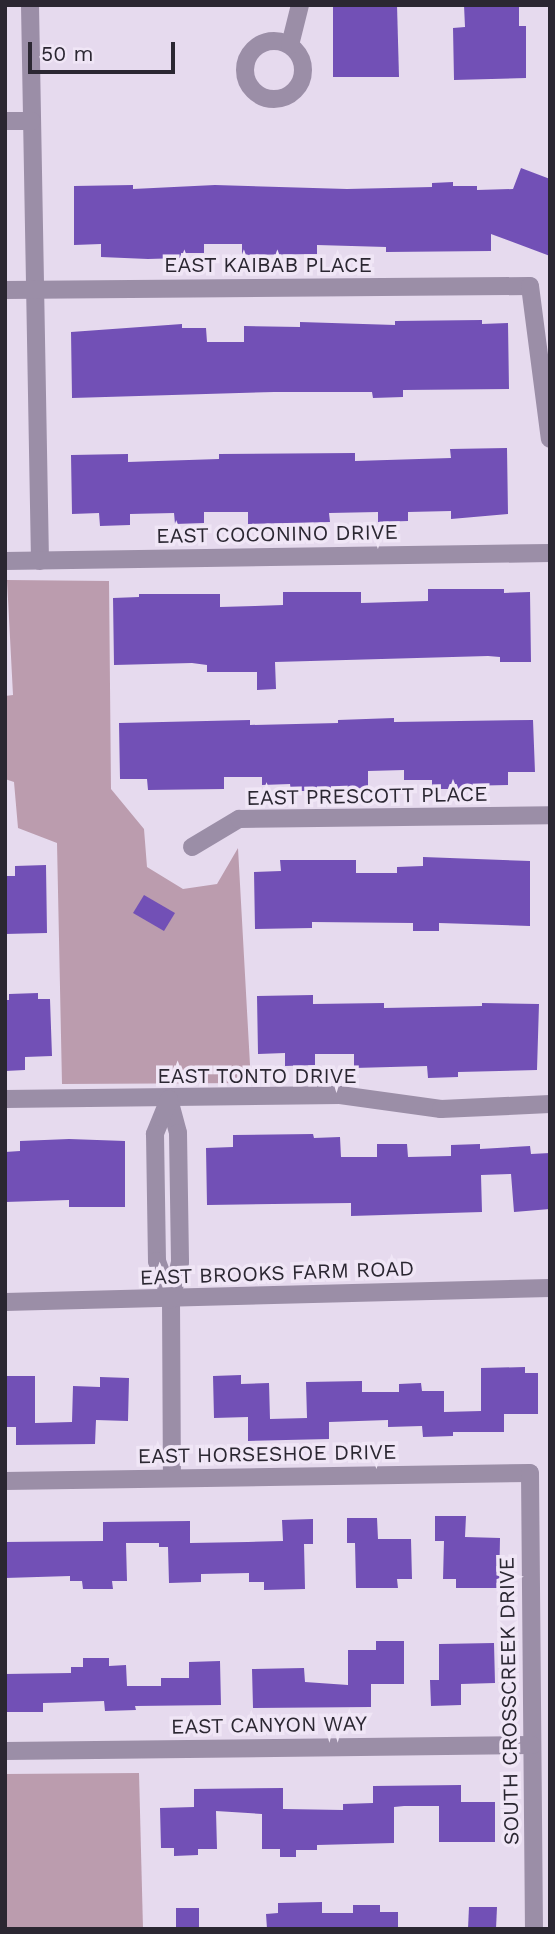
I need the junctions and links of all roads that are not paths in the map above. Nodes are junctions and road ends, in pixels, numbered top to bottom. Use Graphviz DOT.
graph roads {
  1 [pos="30,5"];
  2 [pos="300,5"];
  3 [pos="290,45"];
  4 [pos="5,121"];
  5 [pos="32,121"];
  6 [pos="35,289"];
  7 [pos="5,290"];
  8 [pos="550,439"];
  9 [pos="550,553"];
  10 [pos="5,561"];
  11 [pos="40,561"];
  12 [pos="550,815"];
  13 [pos="192,847"];
  14 [pos="5,1099"];
  15 [pos="169,1099"];
  16 [pos="550,1104"];
  17 [pos="550,1288"];
  18 [pos="171,1300"];
  19 [pos="5,1302"];
  20 [pos="530,1473"];
  21 [pos="172,1477"];
  22 [pos="5,1481"];
  23 [pos="532,1745"];
  24 [pos="5,1751"];
  25 [pos="534,1929"];
  1 -- 5 [label="street"];
  2 -- 3 [label="street"];
  4 -- 5 [label="street"];
  5 -- 6 [label="street"];
  6 -- 7 [label="street, EAST KAIBAB PLACE"];
  6 -- 8 [label="street, EAST KAIBAB PLACE"];
  6 -- 11 [label="street"];
  9 -- 11 [label="street, EAST COCONINO DRIVE"];
  10 -- 11 [label="street, EAST COCONINO DRIVE"];
  12 -- 13 [label="street, EAST PRESCOTT PLACE"];
  14 -- 15 [label="street, EAST TONTO DRIVE"];
  15 -- 16 [label="street, EAST TONTO DRIVE"];
  15 -- 18 [label="street"];
  17 -- 18 [label="street, EAST BROOKS FARM ROAD"];
  18 -- 19 [label="street, EAST BROOKS FARM ROAD"];
  18 -- 21 [label="street"];
  20 -- 21 [label="street, EAST HORSESHOE DRIVE"];
  20 -- 23 [label="street, SOUTH CROSSCREEK DRIVE"];
  21 -- 22 [label="street, EAST HORSESHOE DRIVE"];
  23 -- 24 [label="street, EAST CANYON WAY"];
  23 -- 25 [label="street, SOUTH CROSSCREEK DRIVE"];
}
